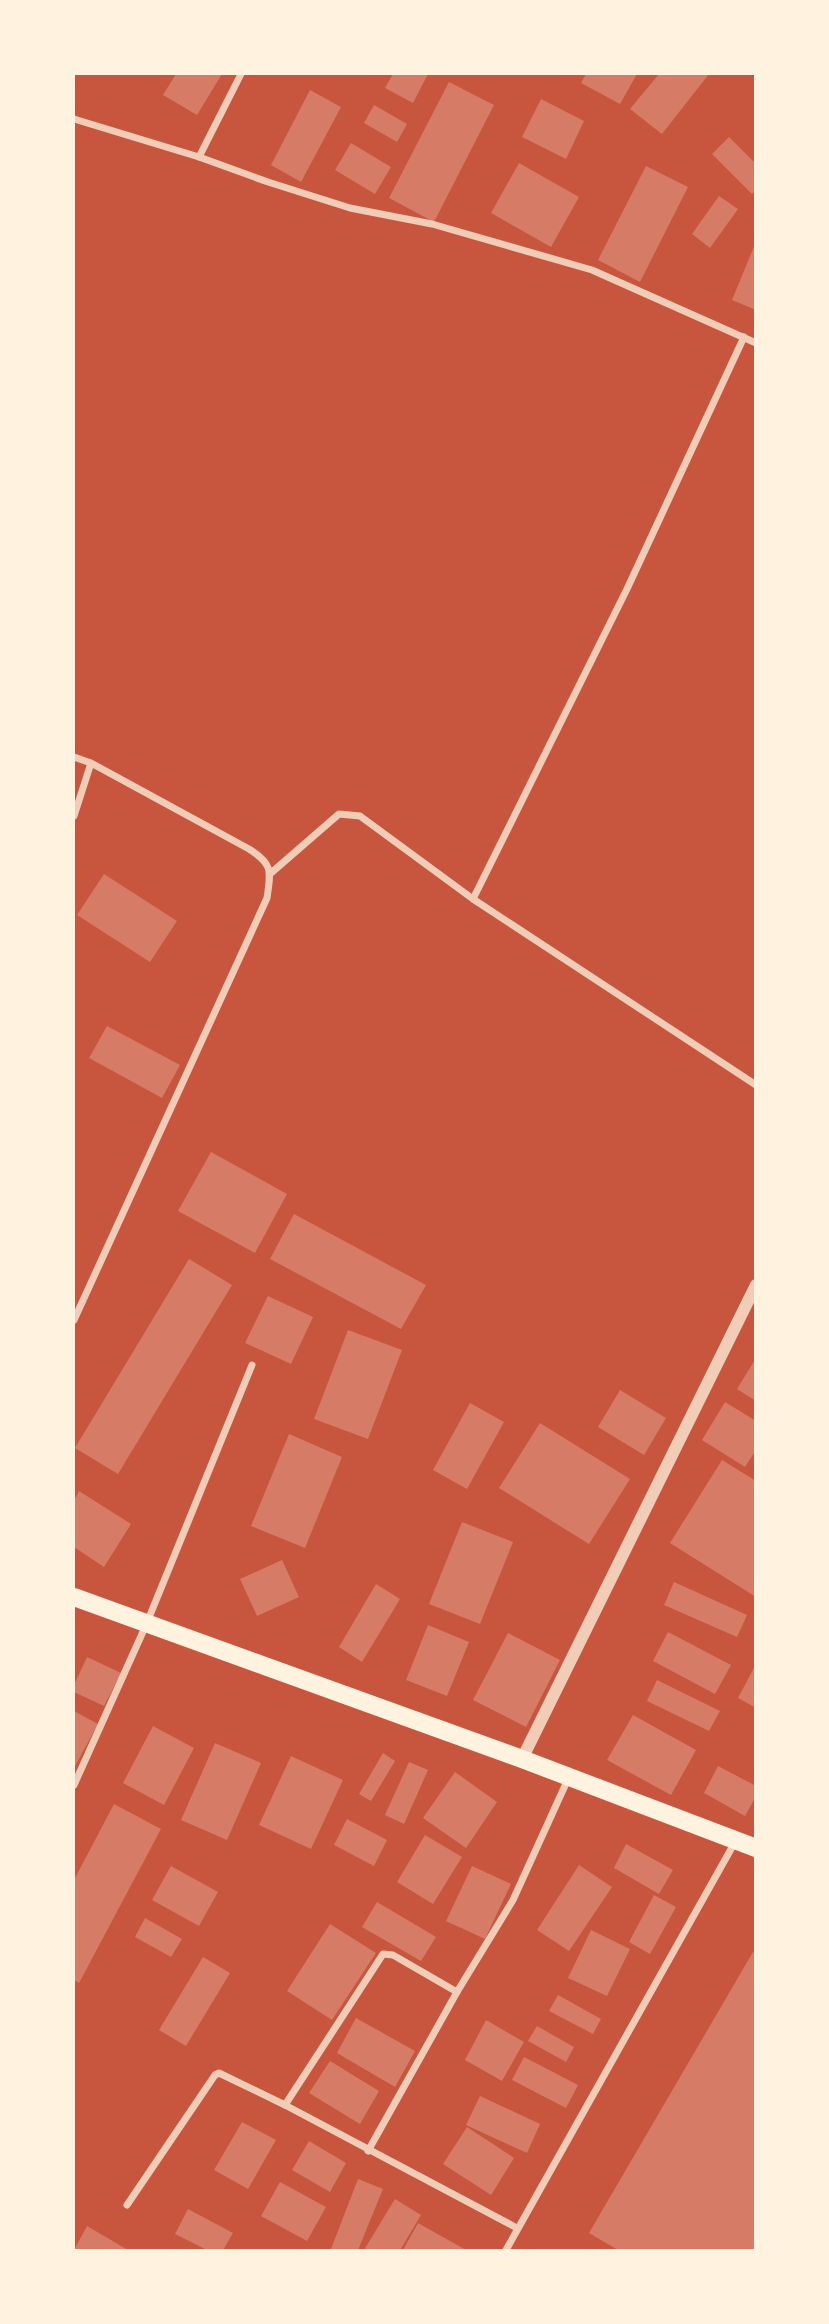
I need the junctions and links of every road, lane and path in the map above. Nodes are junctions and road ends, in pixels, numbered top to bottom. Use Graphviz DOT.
graph roads {
  1 [pos="241,74"];
  2 [pos="74,119"];
  3 [pos="199,157"];
  4 [pos="744,337"];
  5 [pos="755,343"];
  6 [pos="74,757"];
  7 [pos="91,763"];
  8 [pos="74,816"];
  9 [pos="271,873"];
  10 [pos="473,899"];
  11 [pos="755,1086"];
  12 [pos="755,1285"];
  13 [pos="74,1320"];
  14 [pos="252,1365"];
  15 [pos="74,1597"];
  16 [pos="146,1625"];
  17 [pos="522,1759"];
  18 [pos="569,1777"];
  19 [pos="74,1785"];
  20 [pos="736,1841"];
  21 [pos="755,1848"];
  22 [pos="457,1992"];
  23 [pos="285,2105"];
  24 [pos="368,2151"];
  25 [pos="127,2205"];
  26 [pos="517,2228"];
  27 [pos="506,2250"];
  1 -- 3 [label="street"];
  2 -- 3 [label="street"];
  3 -- 4 [label="street"];
  4 -- 5 [label="street"];
  4 -- 10 [label="street"];
  6 -- 7 [label="street"];
  7 -- 8 [label="street"];
  7 -- 9 [label="street"];
  9 -- 10 [label="street"];
  9 -- 13 [label="street"];
  10 -- 11 [label="street"];
  12 -- 17 [label="street"];
  14 -- 16 [label="street"];
  15 -- 16 [label="main road"];
  16 -- 17 [label="main road"];
  16 -- 19 [label="street"];
  17 -- 18 [label="main road"];
  18 -- 20 [label="main road"];
  18 -- 22 [label="street"];
  20 -- 21 [label="main road"];
  20 -- 26 [label="street"];
  22 -- 23 [label="street"];
  22 -- 24 [label="street"];
  23 -- 24 [label="street"];
  23 -- 25 [label="street"];
  24 -- 26 [label="street"];
  26 -- 27 [label="street"];
}
